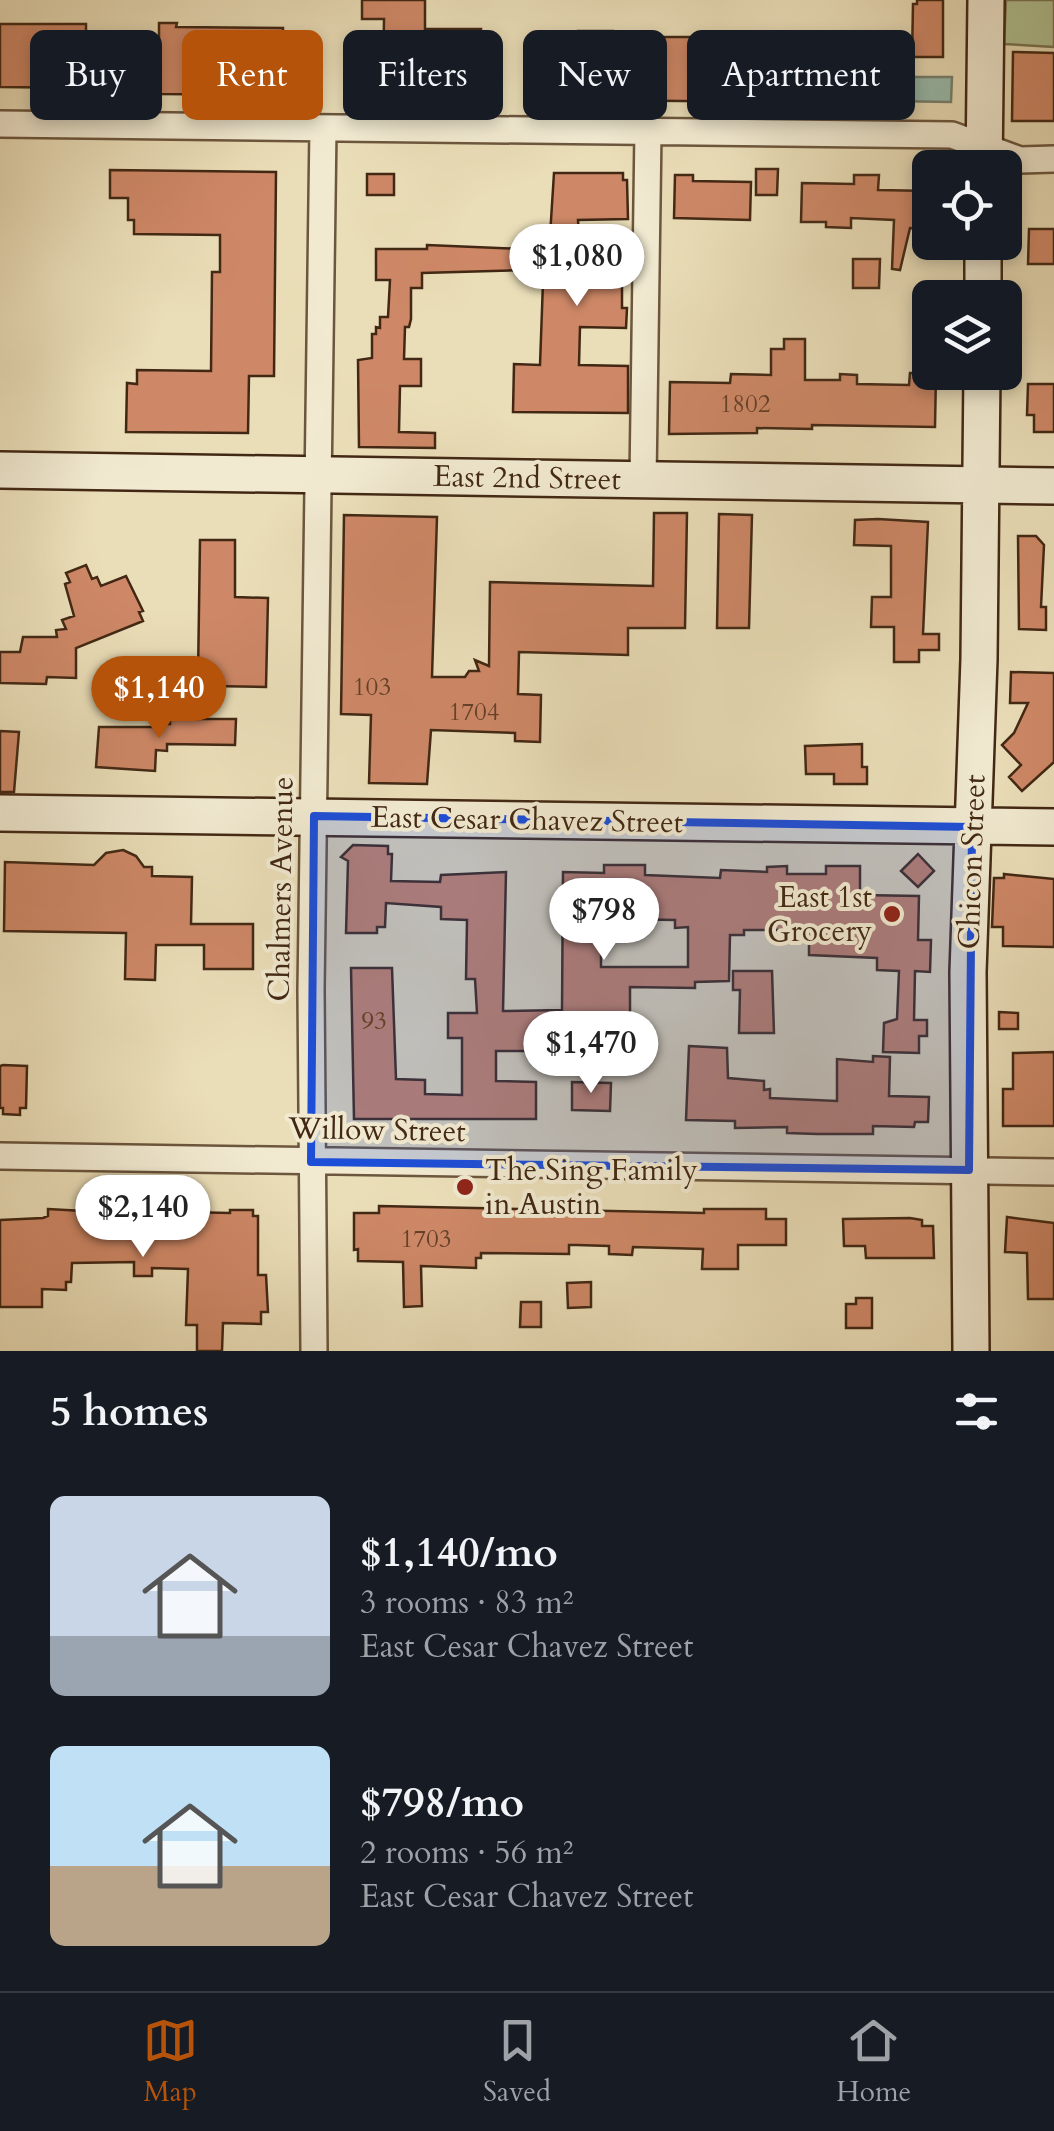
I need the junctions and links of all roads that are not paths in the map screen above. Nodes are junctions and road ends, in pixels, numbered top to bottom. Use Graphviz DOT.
graph roads {
  1 [pos="986,0"];
  2 [pos="0,124"];
  3 [pos="323,128"];
  4 [pos="648,132"];
  5 [pos="973,150"];
  6 [pos="984,150"];
  7 [pos="1054,159"];
  8 [pos="1022,160"];
  9 [pos="982,390"];
  10 [pos="0,470"];
  11 [pos="319,474"];
  12 [pos="643,480"];
  13 [pos="981,485"];
  14 [pos="1054,486"];
  15 [pos="0,813"];
  16 [pos="314,816"];
  17 [pos="972,827"];
  18 [pos="1054,828"];
  19 [pos="0,1156"];
  20 [pos="311,1162"];
  21 [pos="970,1170"];
  22 [pos="1054,1172"];
  23 [pos="314,1351"];
  24 [pos="971,1351"];
  1 -- 6 [label="street"];
  2 -- 3 [label="street"];
  3 -- 4 [label="street"];
  3 -- 11 [label="street, Chalmers Avenue"];
  4 -- 5 [label="street"];
  4 -- 12 [label="street"];
  7 -- 8 [label="street"];
  9 -- 13 [label="street, Chicon Street"];
  10 -- 11 [label="street, East 2nd Street"];
  11 -- 12 [label="street, East 2nd Street"];
  11 -- 16 [label="street, Chalmers Avenue"];
  12 -- 13 [label="street, East 2nd Street"];
  13 -- 14 [label="street, East 2nd Street"];
  13 -- 17 [label="street, Chicon Street"];
  15 -- 16 [label="street, East Cesar Chavez Street"];
  16 -- 17 [label="street, East Cesar Chavez Street"];
  16 -- 20 [label="street, Chalmers Avenue"];
  17 -- 18 [label="street, East Cesar Chavez Street"];
  17 -- 21 [label="street, Chicon Street"];
  19 -- 20 [label="street, Willow Street"];
  20 -- 21 [label="street, Willow Street"];
  20 -- 23 [label="street, Chalmers Avenue"];
  21 -- 22 [label="street, Willow Street"];
  21 -- 24 [label="street, Chicon Street"];
}
